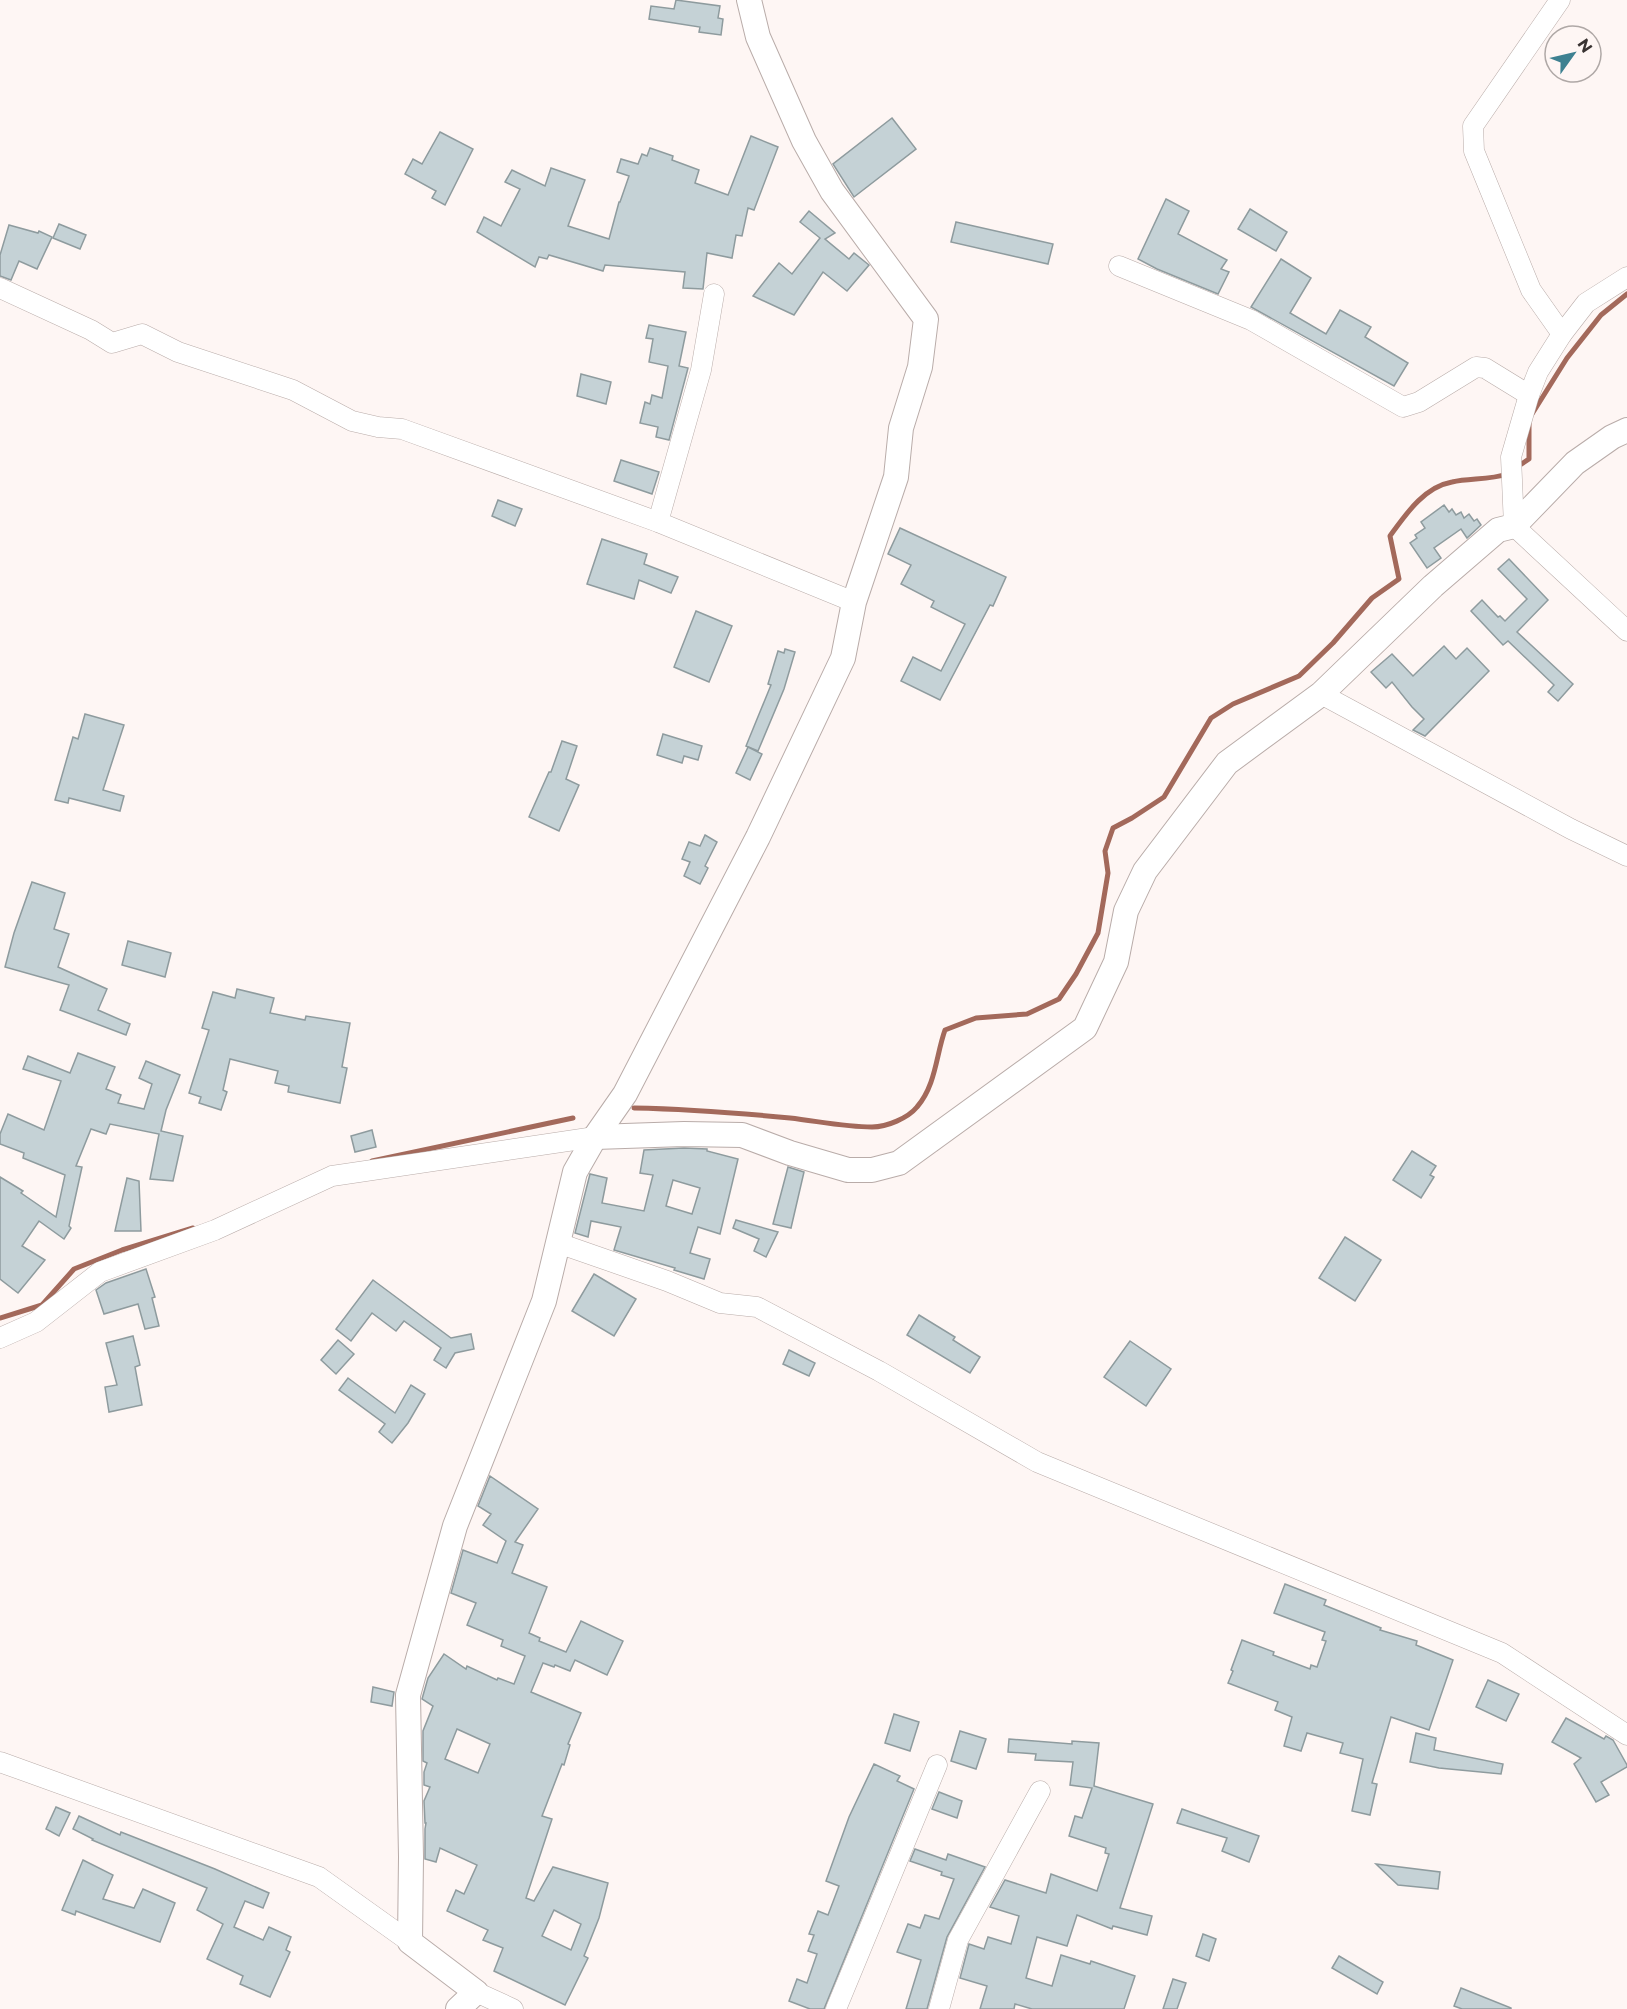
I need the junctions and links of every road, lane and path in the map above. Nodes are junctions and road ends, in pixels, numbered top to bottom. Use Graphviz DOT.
graph roads {
  1 [pos="749,0"];
  2 [pos="1560,0"];
  3 [pos="1119,266"];
  4 [pos="1627,277"];
  5 [pos="0,288"];
  6 [pos="714,294"];
  7 [pos="1562,334"];
  8 [pos="1529,395"];
  9 [pos="1627,430"];
  10 [pos="1514,518"];
  11 [pos="658,522"];
  12 [pos="854,602"];
  13 [pos="1627,631"];
  14 [pos="1321,694"];
  15 [pos="1627,856"];
  16 [pos="595,1137"];
  17 [pos="558,1244"];
  18 [pos="0,1338"];
  19 [pos="1627,1735"];
  20 [pos="0,1762"];
  21 [pos="937,1765"];
  22 [pos="1040,1791"];
  23 [pos="410,1942"];
  24 [pos="476,1992"];
  25 [pos="458,2009"];
  26 [pos="513,2009"];
  27 [pos="836,2009"];
  28 [pos="939,2009"];
  1 -- 12 [label="street"];
  2 -- 7 [label="street"];
  3 -- 8 [label="street"];
  4 -- 7 [label="street"];
  5 -- 11 [label="street"];
  6 -- 11 [label="street"];
  7 -- 8 [label="street"];
  8 -- 10 [label="street"];
  9 -- 10 [label="street"];
  10 -- 13 [label="street"];
  10 -- 14 [label="street"];
  11 -- 12 [label="street"];
  12 -- 16 [label="street"];
  14 -- 15 [label="street"];
  14 -- 16 [label="street"];
  16 -- 17 [label="street"];
  16 -- 18 [label="street"];
  17 -- 19 [label="street"];
  17 -- 23 [label="street"];
  20 -- 23 [label="street"];
  21 -- 27 [label="street"];
  22 -- 28 [label="street"];
  23 -- 24 [label="street"];
  24 -- 25 [label="street"];
  24 -- 26 [label="street"];
}
